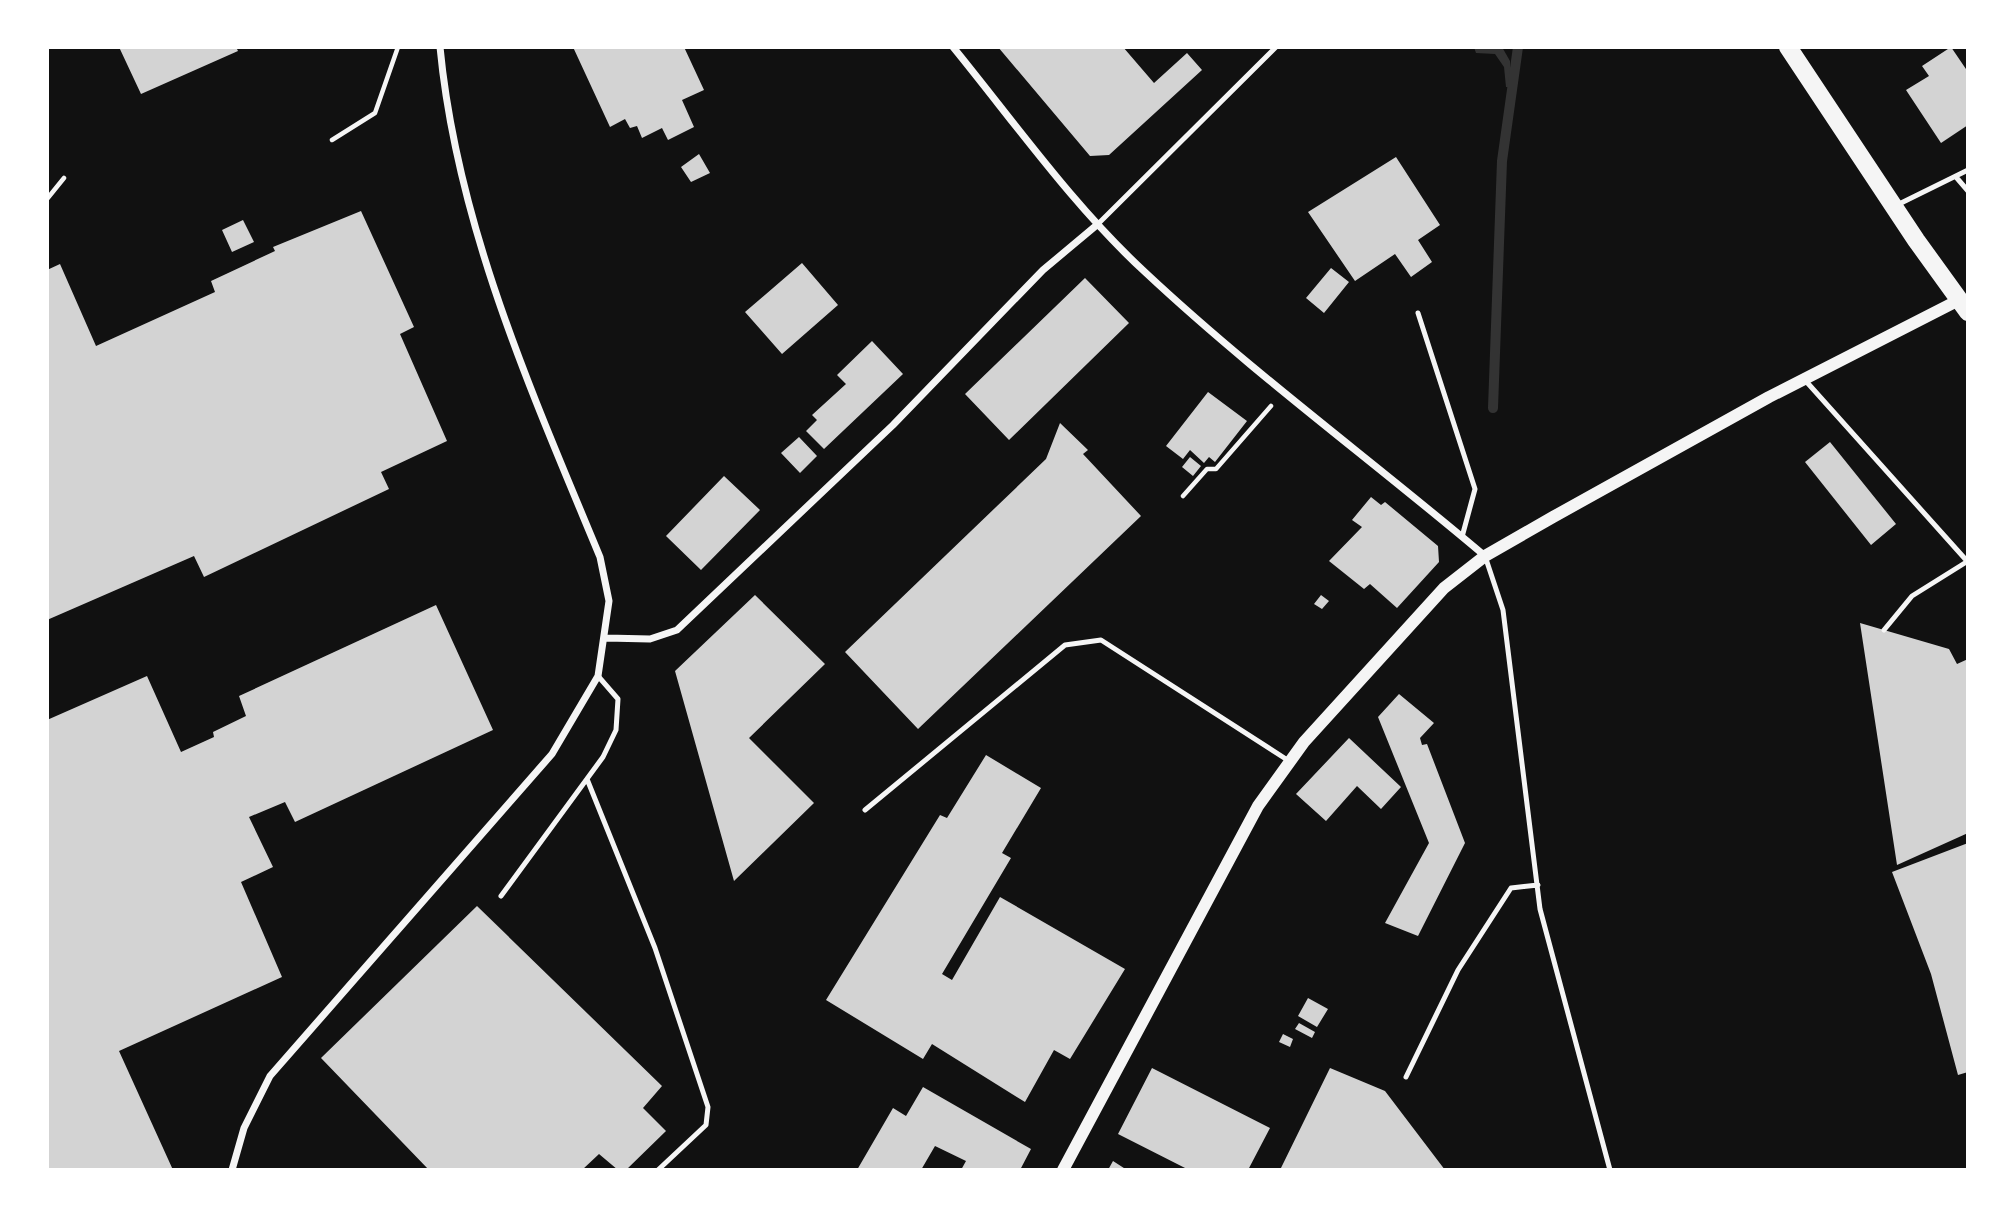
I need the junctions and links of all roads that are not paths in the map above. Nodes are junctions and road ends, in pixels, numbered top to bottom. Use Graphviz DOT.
graph roads {
  1 [pos="440,47"];
  2 [pos="953,47"];
  3 [pos="1276,47"];
  4 [pos="1788,47"];
  5 [pos="1968,170"];
  6 [pos="1956,177"];
  7 [pos="1968,191"];
  8 [pos="1894,207"];
  9 [pos="1098,224"];
  10 [pos="1963,306"];
  11 [pos="1418,313"];
  12 [pos="1804,379"];
  13 [pos="1462,537"];
  14 [pos="1485,556"];
  15 [pos="1967,561"];
  16 [pos="1884,631"];
  17 [pos="606,638"];
  18 [pos="598,676"];
  19 [pos="1289,761"];
  20 [pos="587,779"];
  21 [pos="865,810"];
  22 [pos="1538,886"];
  23 [pos="501,895"];
  24 [pos="1406,1077"];
  25 [pos="232,1170"];
  26 [pos="658,1170"];
  27 [pos="1063,1170"];
  28 [pos="1609,1170"];
  1 -- 17 [label="street"];
  2 -- 9 [label="street"];
  3 -- 9 [label="lane"];
  4 -- 8 [label="main road"];
  5 -- 6 [label="lane"];
  6 -- 7 [label="lane"];
  6 -- 8 [label="lane"];
  8 -- 10 [label="main road"];
  9 -- 13 [label="street"];
  9 -- 17 [label="street"];
  10 -- 12 [label="street"];
  11 -- 13 [label="lane"];
  12 -- 14 [label="street"];
  12 -- 15 [label="lane"];
  13 -- 14 [label="street"];
  14 -- 19 [label="street"];
  14 -- 22 [label="lane"];
  15 -- 16 [label="lane"];
  17 -- 18 [label="street"];
  18 -- 20 [label="lane"];
  18 -- 25 [label="street"];
  19 -- 21 [label="lane"];
  19 -- 27 [label="street"];
  20 -- 23 [label="lane"];
  20 -- 26 [label="lane"];
  22 -- 24 [label="lane"];
  22 -- 28 [label="lane"];
}
